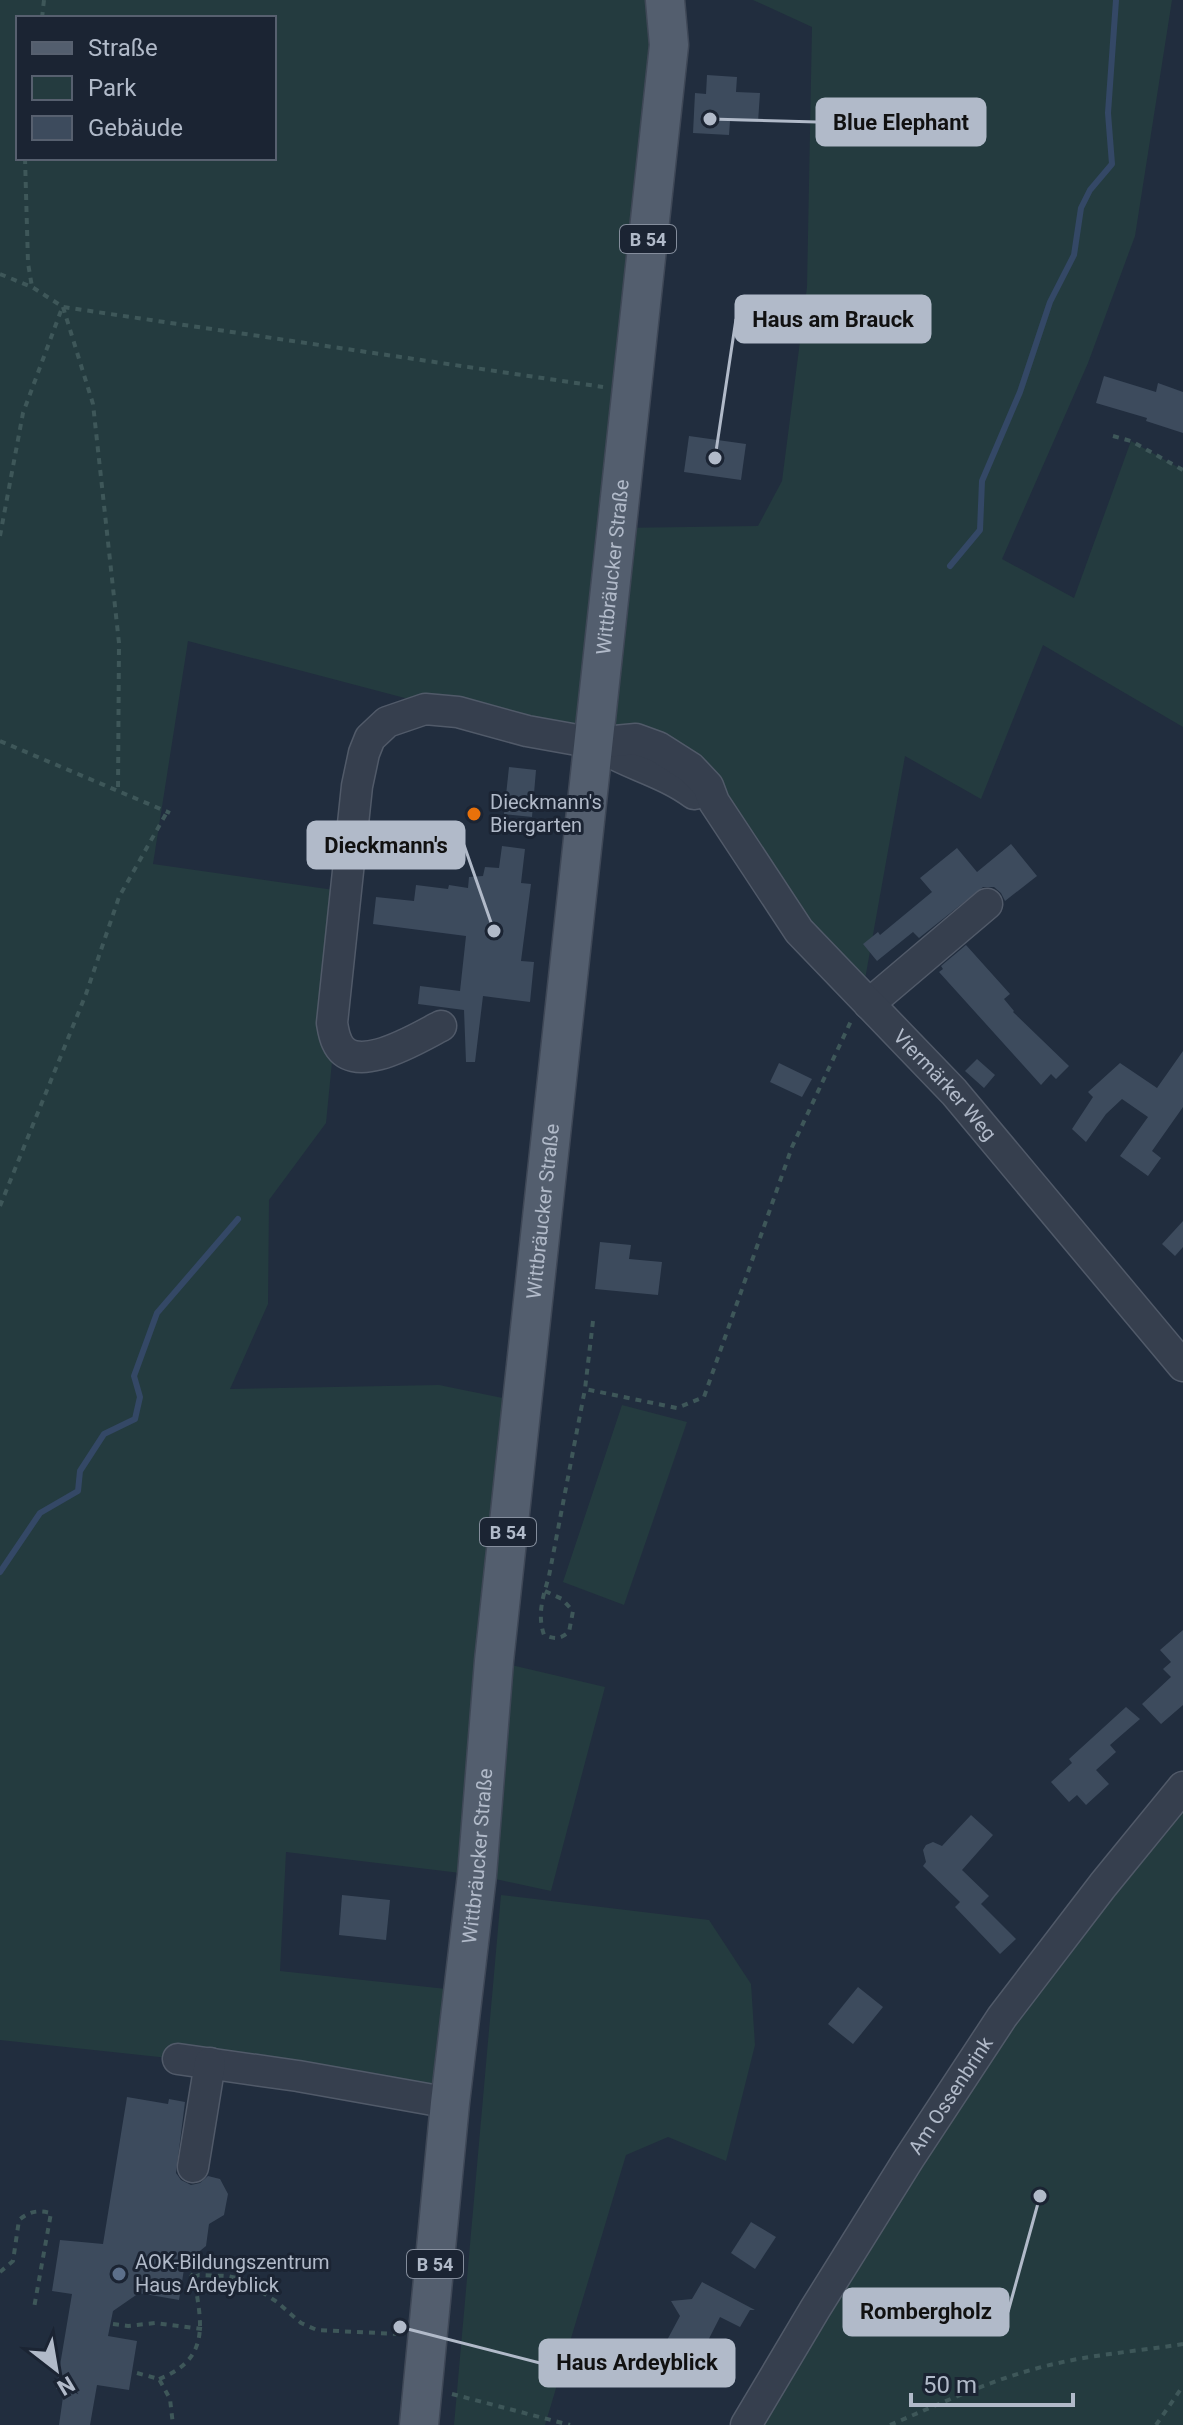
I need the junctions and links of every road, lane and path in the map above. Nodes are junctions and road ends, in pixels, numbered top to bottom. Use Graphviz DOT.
graph roads {
  1 [pos="665,0"];
  2 [pos="25,160"];
  3 [pos="0,274"];
  4 [pos="32,287"];
  5 [pos="63,307"];
  6 [pos="631,391"];
  7 [pos="1113,436"];
  8 [pos="1183,470"];
  9 [pos="0,536"];
  10 [pos="0,741"];
  11 [pos="594,743"];
  12 [pos="118,792"];
  13 [pos="987,904"];
  14 [pos="865,1000"];
  15 [pos="441,1026"];
  16 [pos="0,1206"];
  17 [pos="593,1321"];
  18 [pos="1183,1366"];
  19 [pos="585,1389"];
  20 [pos="545,1591"];
  21 [pos="1183,1787"];
  22 [pos="178,2059"];
  23 [pos="210,2063"];
  24 [pos="450,2103"];
  25 [pos="193,2167"];
  26 [pos="0,2272"];
  27 [pos="188,2273"];
  28 [pos="194,2277"];
  29 [pos="34,2308"];
  30 [pos="113,2324"];
  31 [pos="202,2329"];
  32 [pos="429,2335"];
  33 [pos="1183,2344"];
  34 [pos="137,2373"];
  35 [pos="159,2379"];
  36 [pos="1183,2386"];
  37 [pos="424,2387"];
  38 [pos="173,2425"];
  39 [pos="419,2425"];
  40 [pos="570,2425"];
  41 [pos="746,2425"];
  42 [pos="890,2425"];
  43 [pos="1156,2425"];
  1 -- 6 [label="main road, Wittbräucker Straße / B 54"];
  2 -- 4 [label="path"];
  3 -- 4 [label="path"];
  4 -- 5 [label="path"];
  5 -- 6 [label="path"];
  5 -- 9 [label="path"];
  5 -- 12 [label="path"];
  6 -- 11 [label="main road, Wittbräucker Straße / B 54"];
  7 -- 8 [label="path"];
  10 -- 12 [label="path"];
  11 -- 14 [label="street, Viermärker Weg"];
  11 -- 15 [label="street, Viermärker Weg"];
  11 -- 24 [label="main road, Wittbräucker Straße / B 54"];
  12 -- 16 [label="path"];
  13 -- 14 [label="street"];
  14 -- 18 [label="street, Viermärker Weg"];
  14 -- 19 [label="path"];
  17 -- 19 [label="path"];
  19 -- 20 [label="path"];
  20 -- 20 [label="path"];
  21 -- 41 [label="street, Am Ossenbrink"];
  22 -- 23 [label="street"];
  23 -- 24 [label="street"];
  23 -- 25 [label="street"];
  24 -- 32 [label="main road, Wittbräucker Straße / B 54"];
  26 -- 29 [label="path"];
  27 -- 28 [label="path"];
  28 -- 31 [label="path"];
  28 -- 32 [label="path"];
  30 -- 31 [label="path"];
  31 -- 35 [label="path"];
  32 -- 37 [label="main road, Wittbräucker Straße / B 54"];
  33 -- 42 [label="path"];
  34 -- 35 [label="path"];
  35 -- 38 [label="path"];
  36 -- 43 [label="path"];
  37 -- 39 [label="main road, Wittbräucker Straße / B 54"];
  37 -- 40 [label="path"];
}
